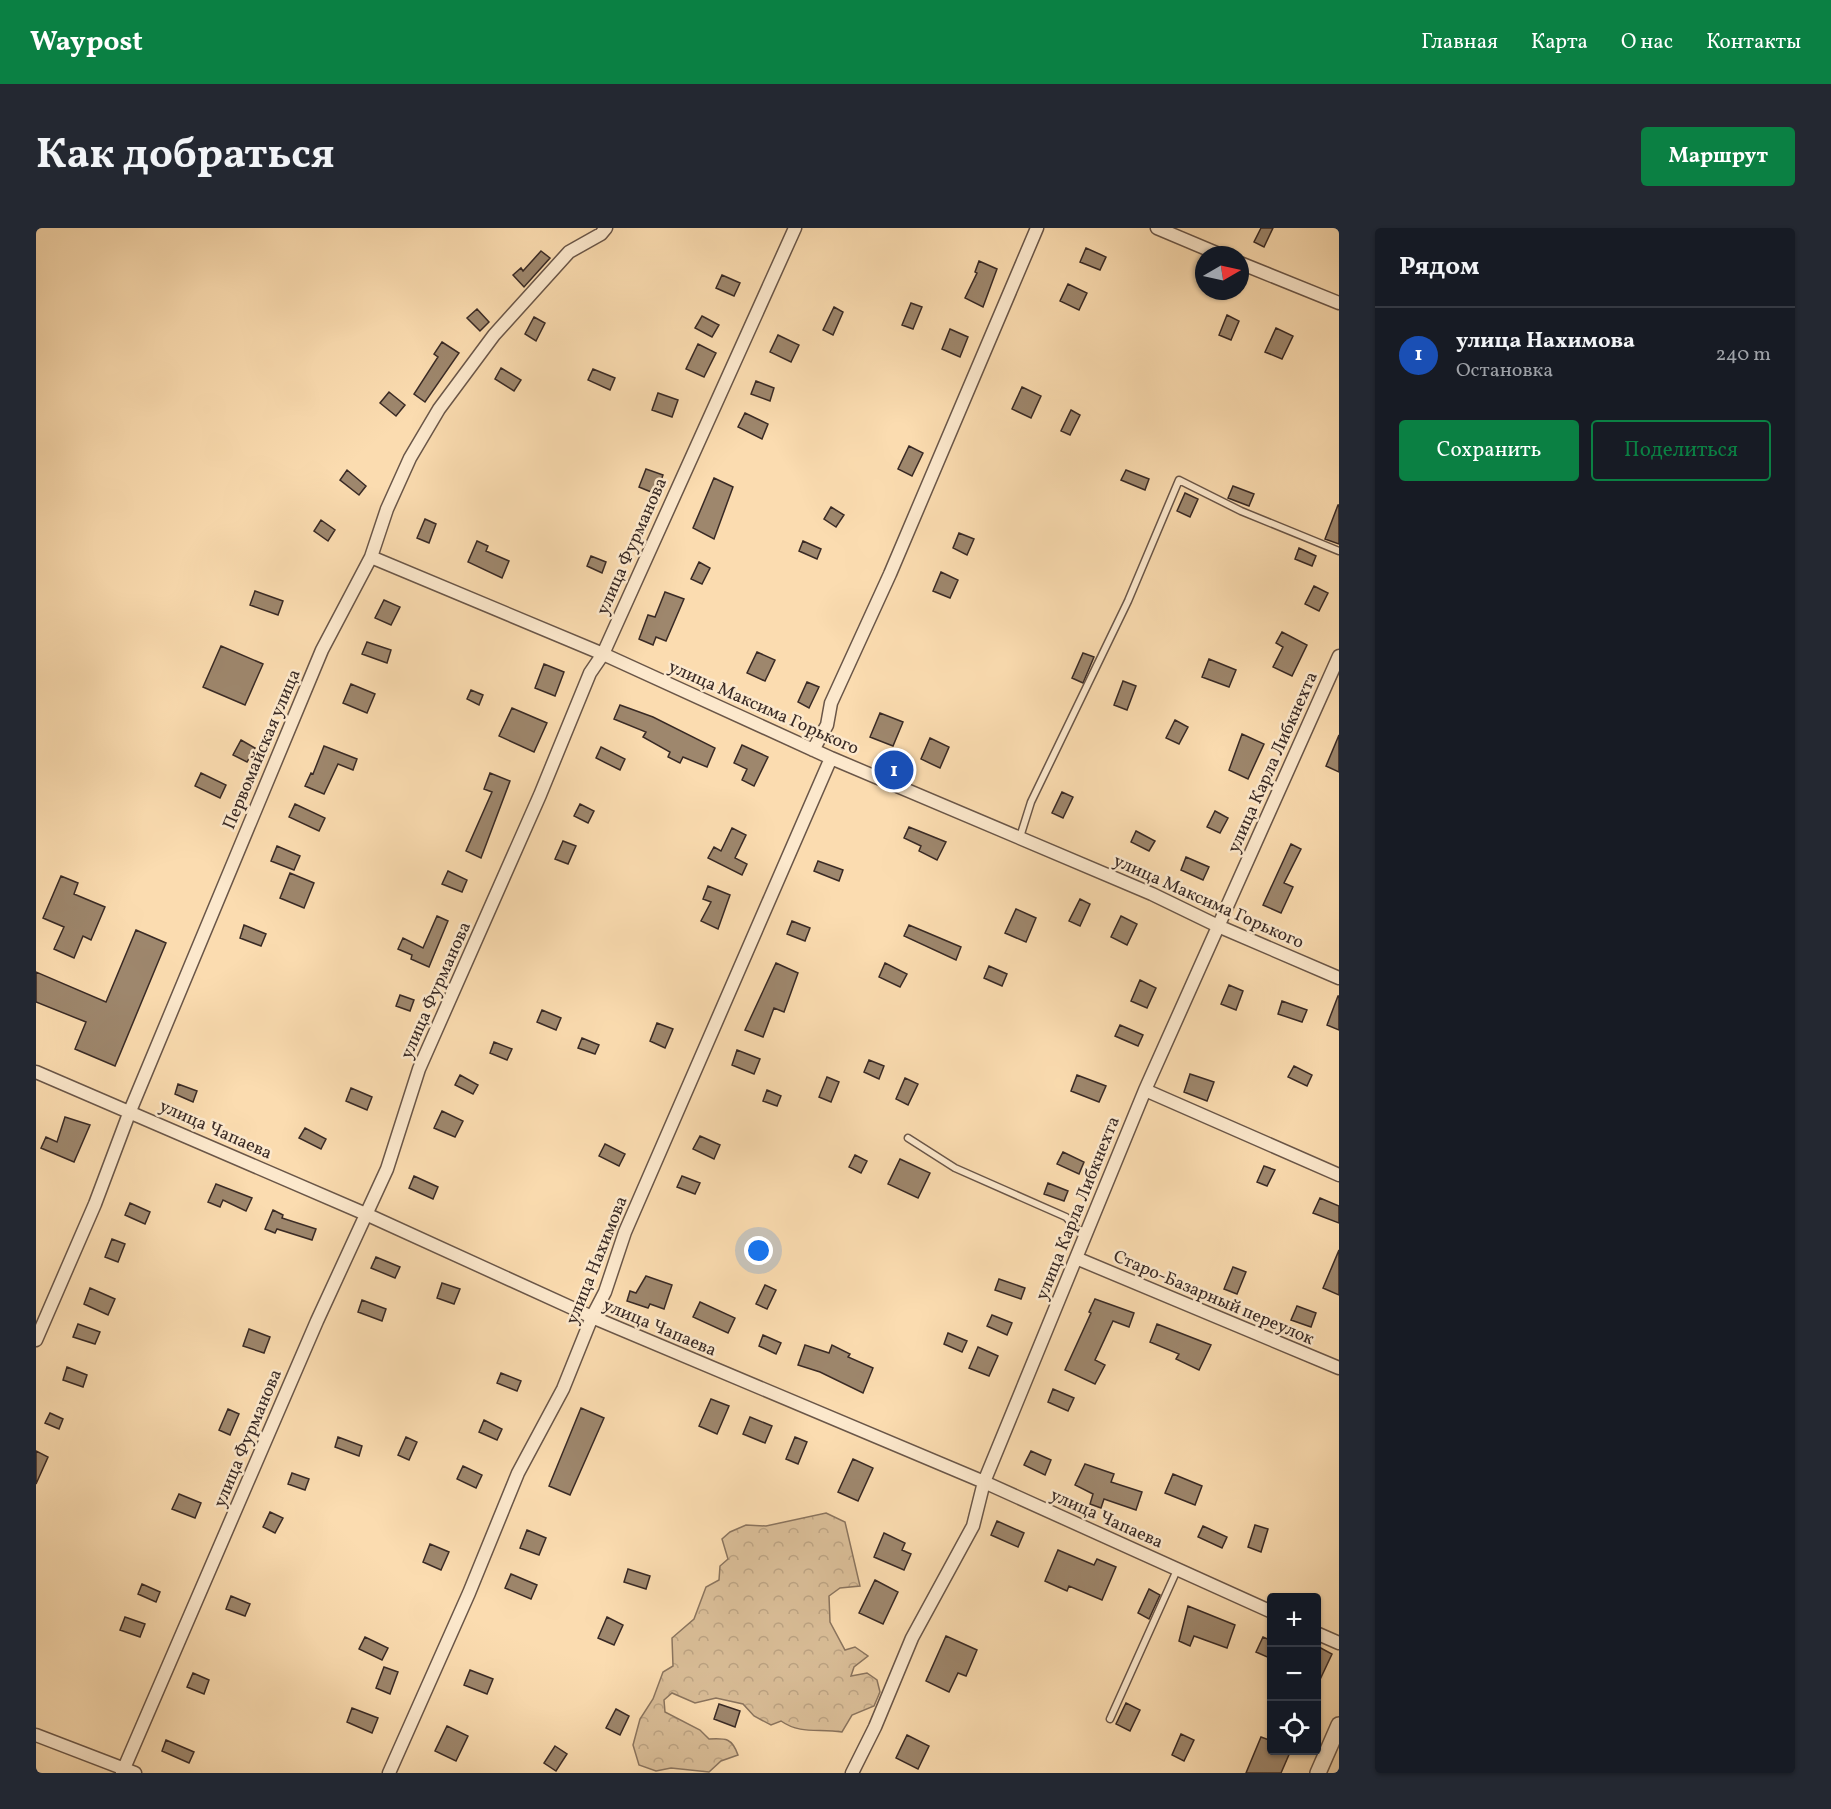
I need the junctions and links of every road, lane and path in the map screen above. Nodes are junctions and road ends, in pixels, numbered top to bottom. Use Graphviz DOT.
graph roads {
  1 [pos="606,228"];
  2 [pos="795,228"];
  3 [pos="1037,228"];
  4 [pos="1157,228"];
  5 [pos="1200,246"];
  6 [pos="1249,267"];
  7 [pos="1339,303"];
  8 [pos="1339,551"];
  9 [pos="371,557"];
  10 [pos="603,654"];
  11 [pos="1339,656"];
  12 [pos="813,750"];
  13 [pos="831,758"];
  14 [pos="1020,837"];
  15 [pos="1218,926"];
  16 [pos="1339,978"];
  17 [pos="36,1072"];
  18 [pos="1145,1090"];
  19 [pos="130,1111"];
  20 [pos="908,1138"];
  21 [pos="1339,1175"];
  22 [pos="368,1215"];
  23 [pos="1085,1238"];
  24 [pos="1076,1258"];
  25 [pos="592,1317"];
  26 [pos="36,1340"];
  27 [pos="1338,1366"];
  28 [pos="984,1482"];
  29 [pos="1178,1570"];
  30 [pos="1267,1610"];
  31 [pos="1321,1635"];
  32 [pos="1339,1643"];
  33 [pos="1110,1719"];
  34 [pos="1339,1725"];
  35 [pos="36,1736"];
  36 [pos="127,1771"];
  37 [pos="389,1773"];
  38 [pos="852,1773"];
  39 [pos="1318,1773"];
  1 -- 9 [label="street, Первомайская улица"];
  2 -- 10 [label="street, улица Фурманова"];
  3 -- 12 [label="street"];
  4 -- 5 [label="street"];
  6 -- 7 [label="street"];
  8 -- 14 [label="lane"];
  9 -- 10 [label="street, улица Максима Горького"];
  9 -- 19 [label="street, Первомайская улица"];
  10 -- 12 [label="street, улица Максима Горького"];
  10 -- 22 [label="street, улица Фурманова"];
  11 -- 15 [label="street, улица Карла Либкнехта"];
  12 -- 13 [label="street, улица Максима Горького"];
  13 -- 14 [label="street, улица Максима Горького"];
  13 -- 25 [label="street, улица Нахимова"];
  14 -- 15 [label="street, улица Максима Горького"];
  15 -- 16 [label="street, улица Максима Горького"];
  15 -- 18 [label="street, улица Карла Либкнехта"];
  17 -- 19 [label="street, улица Чапаева"];
  18 -- 21 [label="street"];
  18 -- 23 [label="street, улица Карла Либкнехта"];
  19 -- 22 [label="street, улица Чапаева"];
  19 -- 26 [label="street, Первомайская улица"];
  20 -- 23 [label="lane"];
  22 -- 25 [label="street, улица Чапаева"];
  22 -- 36 [label="street, улица Фурманова"];
  23 -- 24 [label="street, улица Карла Либкнехта"];
  24 -- 27 [label="street, Старо-Базарный переулок"];
  24 -- 28 [label="street, улица Карла Либкнехта"];
  25 -- 28 [label="street, улица Чапаева"];
  25 -- 37 [label="street, улица Нахимова"];
  28 -- 29 [label="street, улица Чапаева"];
  28 -- 38 [label="street, улица Карла Либкнехта"];
  29 -- 30 [label="street, улица Чапаева"];
  29 -- 33 [label="lane"];
  31 -- 32 [label="street"];
  34 -- 39 [label="street"];
  35 -- 36 [label="street"];
}
